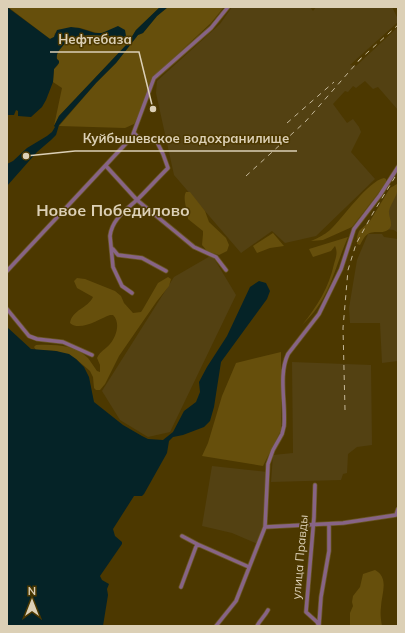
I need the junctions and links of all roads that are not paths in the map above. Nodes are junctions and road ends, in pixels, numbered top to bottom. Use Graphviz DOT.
graph roads {
  1 [pos="228,7"];
  2 [pos="134,133"];
  3 [pos="106,166"];
  4 [pos="398,168"];
  5 [pos="137,200"];
  6 [pos="112,248"];
  7 [pos="226,270"];
  8 [pos="7,271"];
  9 [pos="166,271"];
  10 [pos="132,293"];
  11 [pos="7,308"];
  12 [pos="92,354"];
  13 [pos="315,485"];
  14 [pos="398,509"];
  15 [pos="397,515"];
  16 [pos="313,525"];
  17 [pos="329,525"];
  18 [pos="265,527"];
  19 [pos="182,536"];
  20 [pos="197,544"];
  21 [pos="249,567"];
  22 [pos="181,587"];
  23 [pos="268,610"];
  24 [pos="319,625"];
  25 [pos="216,626"];
  26 [pos="258,626"];
  1 -- 2 [label="street"];
  2 -- 3 [label="street"];
  2 -- 5 [label="street"];
  3 -- 5 [label="street"];
  3 -- 8 [label="street"];
  4 -- 18 [label="street"];
  5 -- 6 [label="street"];
  5 -- 7 [label="street"];
  6 -- 9 [label="street"];
  6 -- 10 [label="street"];
  11 -- 12 [label="street"];
  13 -- 16 [label="street, улица Правды"];
  14 -- 15 [label="street"];
  15 -- 17 [label="street"];
  16 -- 17 [label="street"];
  16 -- 18 [label="street"];
  16 -- 24 [label="street, улица Правды"];
  17 -- 24 [label="street"];
  18 -- 21 [label="street"];
  19 -- 20 [label="street"];
  20 -- 21 [label="street"];
  20 -- 22 [label="street"];
  21 -- 25 [label="street"];
  23 -- 26 [label="street"];
}
